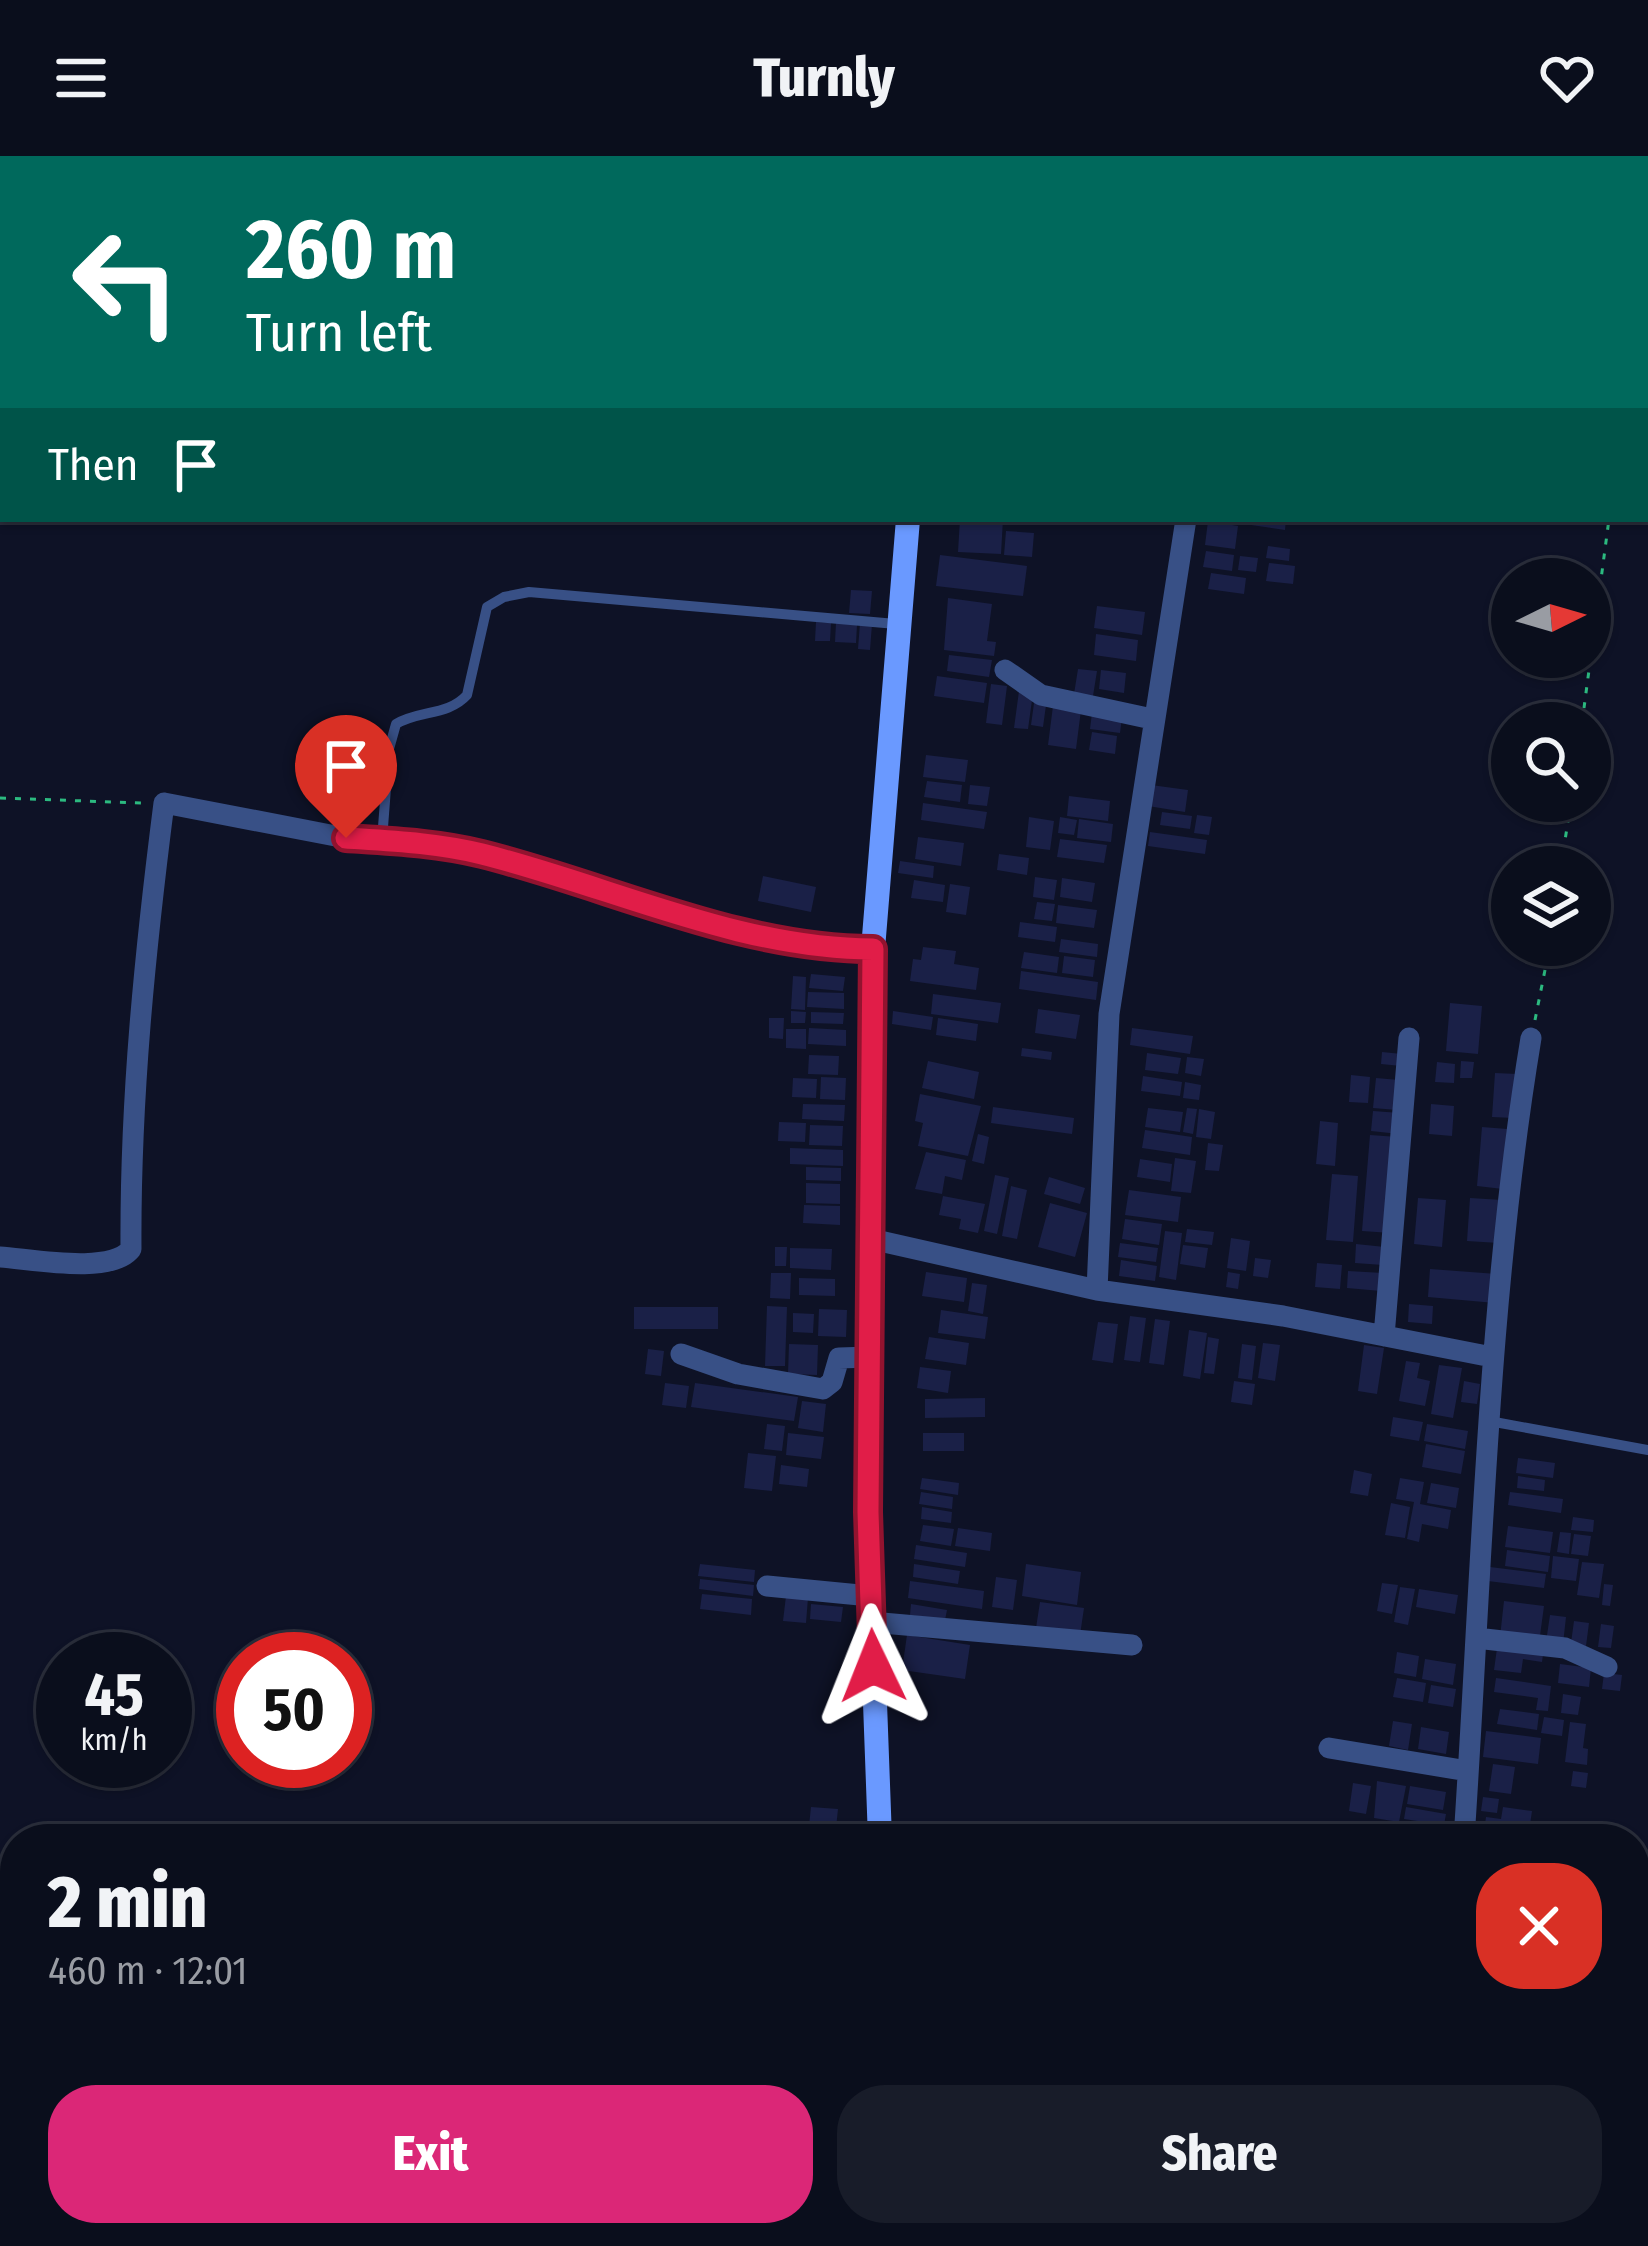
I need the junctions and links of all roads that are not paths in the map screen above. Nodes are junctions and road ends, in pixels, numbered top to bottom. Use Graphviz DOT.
graph roads {
  1 [pos="908,522"];
  2 [pos="1185,522"];
  3 [pos="900,624"];
  4 [pos="1005,670"];
  5 [pos="1152,719"];
  6 [pos="382,840"];
  7 [pos="873,949"];
  8 [pos="1409,1038"];
  9 [pos="1531,1038"];
  10 [pos="871,1239"];
  11 [pos="0,1257"];
  12 [pos="1097,1290"];
  13 [pos="1384,1336"];
  14 [pos="681,1354"];
  15 [pos="870,1357"];
  16 [pos="1492,1357"];
  17 [pos="1489,1421"];
  18 [pos="1648,1450"];
  19 [pos="767,1586"];
  20 [pos="870,1596"];
  21 [pos="871,1622"];
  22 [pos="1476,1638"];
  23 [pos="1132,1645"];
  24 [pos="1606,1667"];
  25 [pos="1329,1748"];
  26 [pos="1468,1771"];
  27 [pos="879,1824"];
  28 [pos="1465,1824"];
  1 -- 3 [label="main road"];
  2 -- 5 [label="street"];
  3 -- 6 [label="lane"];
  3 -- 7 [label="main road"];
  4 -- 5 [label="street"];
  5 -- 12 [label="street"];
  6 -- 7 [label="street"];
  6 -- 11 [label="street"];
  7 -- 10 [label="main road"];
  8 -- 13 [label="street"];
  9 -- 16 [label="street"];
  10 -- 12 [label="street"];
  10 -- 15 [label="main road"];
  12 -- 13 [label="street"];
  13 -- 16 [label="street"];
  14 -- 15 [label="street"];
  15 -- 20 [label="main road"];
  16 -- 17 [label="street"];
  17 -- 18 [label="lane"];
  17 -- 22 [label="street"];
  19 -- 20 [label="street"];
  20 -- 21 [label="main road"];
  21 -- 23 [label="street"];
  21 -- 27 [label="main road"];
  22 -- 24 [label="street"];
  22 -- 26 [label="street"];
  25 -- 26 [label="street"];
  26 -- 28 [label="street"];
}
